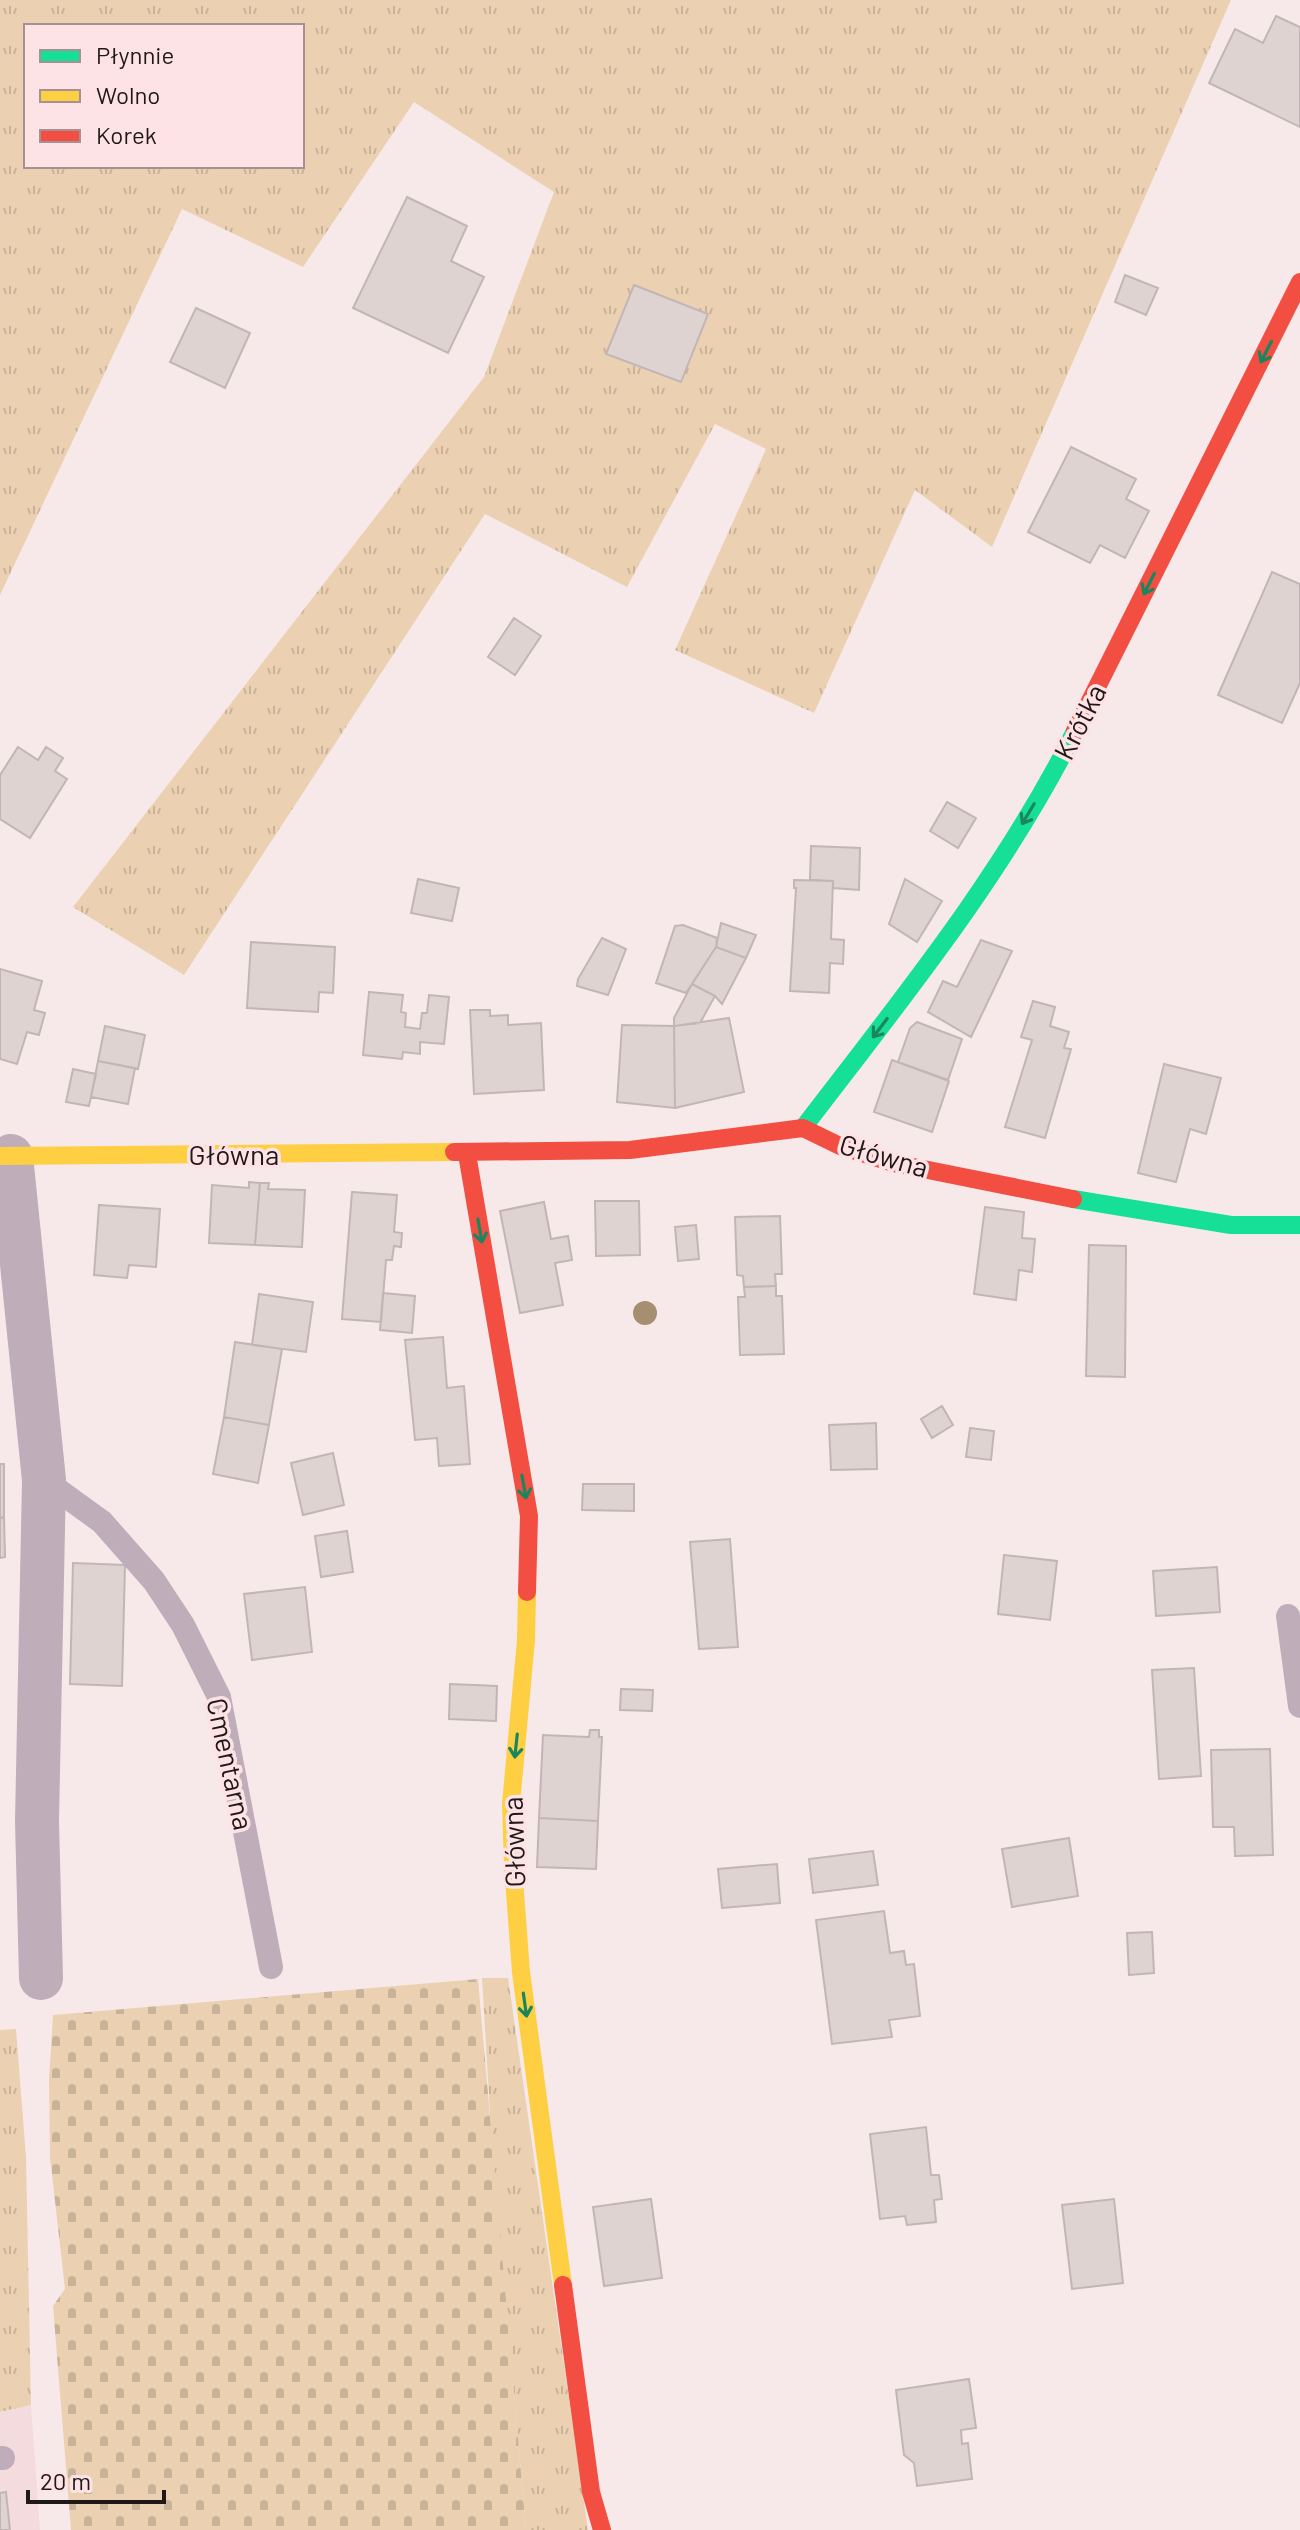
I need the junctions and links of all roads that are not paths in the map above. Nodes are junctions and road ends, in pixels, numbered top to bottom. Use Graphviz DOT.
graph roads {
  1 [pos="1300,282"];
  2 [pos="803,1128"];
  3 [pos="467,1154"];
  4 [pos="5,1156"];
  5 [pos="1300,1225"];
  6 [pos="44,1480"];
  7 [pos="1288,1616"];
  8 [pos="1300,1706"];
  9 [pos="271,1967"];
  10 [pos="41,1978"];
  11 [pos="602,2530"];
  1 -- 2 [label="street, Krótka, one-way"];
  2 -- 3 [label="street, Główna"];
  2 -- 5 [label="street, Główna"];
  3 -- 4 [label="street, Główna"];
  3 -- 11 [label="street, Główna, one-way"];
  4 -- 6 [label="street"];
  6 -- 9 [label="lane, Cmentarna"];
  6 -- 10 [label="street"];
  7 -- 8 [label="lane"];
}
